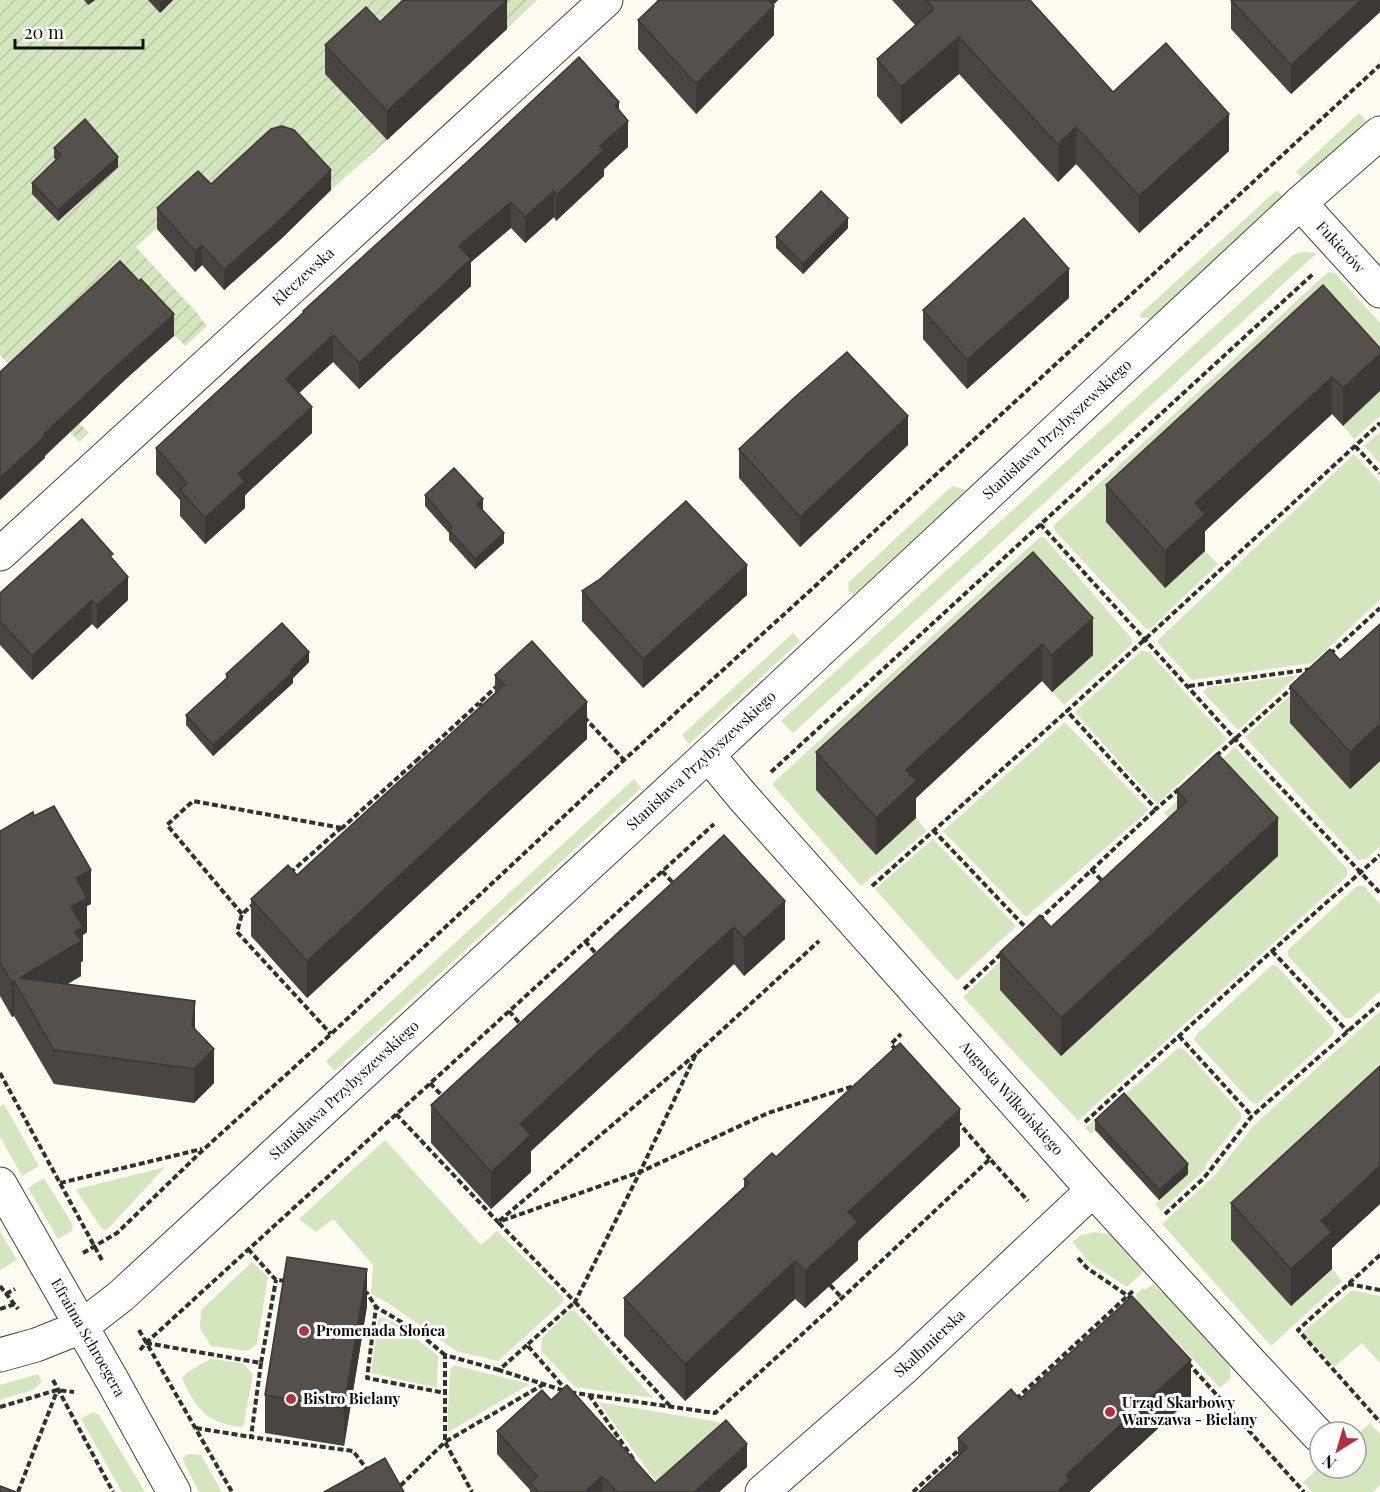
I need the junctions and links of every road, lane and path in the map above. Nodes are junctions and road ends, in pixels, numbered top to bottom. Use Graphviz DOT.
graph roads {
  1 [pos="606,0"];
  2 [pos="1380,65"];
  3 [pos="1380,133"];
  4 [pos="1300,203"];
  5 [pos="1380,291"];
  6 [pos="1380,423"];
  7 [pos="1355,446"];
  8 [pos="1380,473"];
  9 [pos="1040,524"];
  10 [pos="0,554"];
  11 [pos="1380,608"];
  12 [pos="1145,640"];
  13 [pos="1322,661"];
  14 [pos="1305,676"];
  15 [pos="504,680"];
  16 [pos="1296,684"];
  17 [pos="1188,686"];
  18 [pos="479,703"];
  19 [pos="486,711"];
  20 [pos="1067,711"];
  21 [pos="582,714"];
  22 [pos="1235,739"];
  23 [pos="708,755"];
  24 [pos="416,760"];
  25 [pos="624,760"];
  26 [pos="1209,762"];
  27 [pos="422,769"];
  28 [pos="1182,786"];
  29 [pos="1156,809"];
  30 [pos="342,828"];
  31 [pos="933,830"];
  32 [pos="349,836"];
  33 [pos="1380,855"];
  34 [pos="1091,869"];
  35 [pos="663,871"];
  36 [pos="1360,872"];
  37 [pos="286,876"];
  38 [pos="1105,884"];
  39 [pos="677,887"];
  40 [pos="872,887"];
  41 [pos="1380,893"];
  42 [pos="260,899"];
  43 [pos="242,914"];
  44 [pos="823,937"];
  45 [pos="585,941"];
  46 [pos="1272,951"];
  47 [pos="1003,952"];
  48 [pos="600,957"];
  49 [pos="963,990"];
  50 [pos="1380,1003"];
  51 [pos="509,1011"];
  52 [pos="524,1028"];
  53 [pos="1348,1032"];
  54 [pos="331,1034"];
  55 [pos="1179,1036"];
  56 [pos="696,1054"];
  57 [pos="0,1073"];
  58 [pos="867,1082"];
  59 [pos="430,1083"];
  60 [pos="446,1099"];
  61 [pos="396,1114"];
  62 [pos="1252,1116"];
  63 [pos="954,1117"];
  64 [pos="1077,1129"];
  65 [pos="204,1149"];
  66 [pos="990,1159"];
  67 [pos="640,1172"];
  68 [pos="60,1183"];
  69 [pos="0,1184"];
  70 [pos="1093,1190"];
  71 [pos="498,1222"];
  72 [pos="1053,1228"];
  73 [pos="94,1247"];
  74 [pos="248,1250"];
  75 [pos="1380,1255"];
  76 [pos="1161,1265"];
  77 [pos="50,1271"];
  78 [pos="276,1280"];
  79 [pos="288,1281"];
  80 [pos="1348,1284"];
  81 [pos="831,1285"];
  82 [pos="1380,1290"];
  83 [pos="355,1291"];
  84 [pos="6,1294"];
  85 [pos="122,1296"];
  86 [pos="1128,1296"];
  87 [pos="842,1298"];
  88 [pos="575,1302"];
  89 [pos="15,1304"];
  90 [pos="1136,1305"];
  91 [pos="376,1307"];
  92 [pos="0,1308"];
  93 [pos="81,1327"];
  94 [pos="146,1343"];
  95 [pos="526,1345"];
  96 [pos="0,1355"];
  97 [pos="445,1355"];
  98 [pos="1184,1358"];
  99 [pos="261,1363"];
  100 [pos="499,1370"];
  101 [pos="544,1384"];
  102 [pos="568,1392"];
  103 [pos="445,1393"];
  104 [pos="588,1395"];
  105 [pos="670,1406"];
  106 [pos="1007,1406"];
  107 [pos="1380,1422"];
  108 [pos="1308,1424"];
  109 [pos="195,1428"];
  110 [pos="252,1437"];
  111 [pos="445,1442"];
  112 [pos="964,1445"];
  113 [pos="636,1463"];
  114 [pos="372,1476"];
  115 [pos="18,1492"];
  116 [pos="113,1492"];
  117 [pos="174,1492"];
  118 [pos="232,1492"];
  119 [pos="394,1492"];
  120 [pos="472,1492"];
  121 [pos="762,1492"];
  122 [pos="913,1492"];
  123 [pos="1304,1492"];
  1 -- 10 [label="street, Kleczewska"];
  2 -- 25 [label="path"];
  3 -- 4 [label="street, Stanisława Przybyszewskiego"];
  4 -- 5 [label="street, Fukierów"];
  4 -- 23 [label="street, Stanisława Przybyszewskiego"];
  6 -- 7 [label="path"];
  7 -- 8 [label="path"];
  7 -- 12 [label="path"];
  9 -- 12 [label="path"];
  11 -- 13 [label="path"];
  12 -- 17 [label="path"];
  12 -- 20 [label="path"];
  14 -- 17 [label="path"];
  15 -- 18 [label="path"];
  16 -- 22 [label="path"];
  17 -- 22 [label="path"];
  18 -- 19 [label="path"];
  18 -- 24 [label="path"];
  20 -- 29 [label="path"];
  20 -- 31 [label="path"];
  21 -- 25 [label="path"];
  22 -- 26 [label="path"];
  22 -- 36 [label="path"];
  23 -- 70 [label="street, Augusta Wilkońskiego"];
  23 -- 85 [label="street, Stanisława Przybyszewskiego"];
  24 -- 27 [label="path"];
  24 -- 30 [label="path"];
  25 -- 54 [label="path"];
  28 -- 29 [label="path"];
  29 -- 34 [label="path"];
  30 -- 32 [label="path"];
  30 -- 37 [label="path"];
  30 -- 43 [label="path"];
  31 -- 34 [label="path"];
  31 -- 40 [label="path"];
  33 -- 36 [label="path"];
  34 -- 38 [label="path"];
  35 -- 39 [label="path"];
  36 -- 41 [label="path"];
  36 -- 46 [label="path"];
  42 -- 43 [label="path"];
  43 -- 54 [label="path"];
  44 -- 56 [label="path"];
  45 -- 48 [label="path"];
  46 -- 53 [label="path"];
  46 -- 55 [label="path"];
  47 -- 49 [label="path"];
  50 -- 53 [label="path"];
  51 -- 52 [label="path"];
  53 -- 62 [label="path"];
  54 -- 65 [label="path"];
  55 -- 62 [label="path"];
  55 -- 64 [label="path"];
  56 -- 67 [label="path"];
  56 -- 71 [label="path"];
  57 -- 68 [label="path"];
  58 -- 67 [label="path"];
  59 -- 60 [label="path"];
  61 -- 71 [label="path"];
  62 -- 76 [label="path"];
  63 -- 66 [label="path"];
  65 -- 68 [label="path"];
  65 -- 73 [label="path"];
  66 -- 72 [label="path"];
  66 -- 87 [label="path"];
  67 -- 71 [label="path"];
  67 -- 88 [label="path"];
  68 -- 73 [label="path"];
  69 -- 77 [label="street, Efraima Schroegera"];
  70 -- 72 [label="street, Skalbmierska"];
  70 -- 76 [label="street, Augusta Wilkońskiego"];
  71 -- 88 [label="path"];
  72 -- 86 [label="path"];
  72 -- 121 [label="street, Skalbmierska"];
  73 -- 77 [label="path"];
  73 -- 85 [label="path"];
  74 -- 78 [label="path"];
  75 -- 80 [label="path"];
  76 -- 86 [label="path"];
  76 -- 108 [label="street, Augusta Wilkońskiego"];
  77 -- 84 [label="path"];
  77 -- 93 [label="street, Efraima Schroegera"];
  78 -- 79 [label="path"];
  78 -- 99 [label="path"];
  80 -- 82 [label="path"];
  80 -- 107 [label="path"];
  81 -- 87 [label="path"];
  83 -- 91 [label="path"];
  85 -- 93 [label="street, Stanisława Przybyszewskiego"];
  85 -- 94 [label="path"];
  86 -- 90 [label="path"];
  86 -- 106 [label="path"];
  87 -- 105 [label="path"];
  88 -- 95 [label="path"];
  88 -- 105 [label="path"];
  89 -- 92 [label="path"];
  91 -- 97 [label="path"];
  91 -- 103 [label="path"];
  93 -- 96 [label="street, Stanisława Przybyszewskiego"];
  93 -- 117 [label="street, Efraima Schroegera"];
  94 -- 99 [label="path"];
  94 -- 109 [label="path"];
  95 -- 100 [label="path"];
  95 -- 102 [label="path"];
  97 -- 100 [label="path"];
  97 -- 103 [label="path"];
  98 -- 123 [label="path"];
  99 -- 110 [label="path"];
  100 -- 101 [label="path"];
  101 -- 102 [label="path"];
  101 -- 111 [label="path"];
  102 -- 104 [label="path"];
  103 -- 111 [label="path"];
  104 -- 105 [label="path"];
  104 -- 113 [label="path"];
  109 -- 110 [label="path"];
  109 -- 118 [label="path"];
  110 -- 114 [label="path"];
  111 -- 119 [label="path"];
  111 -- 120 [label="path"];
  112 -- 122 [label="path"];
  115 -- 116 [label="path"];
}
